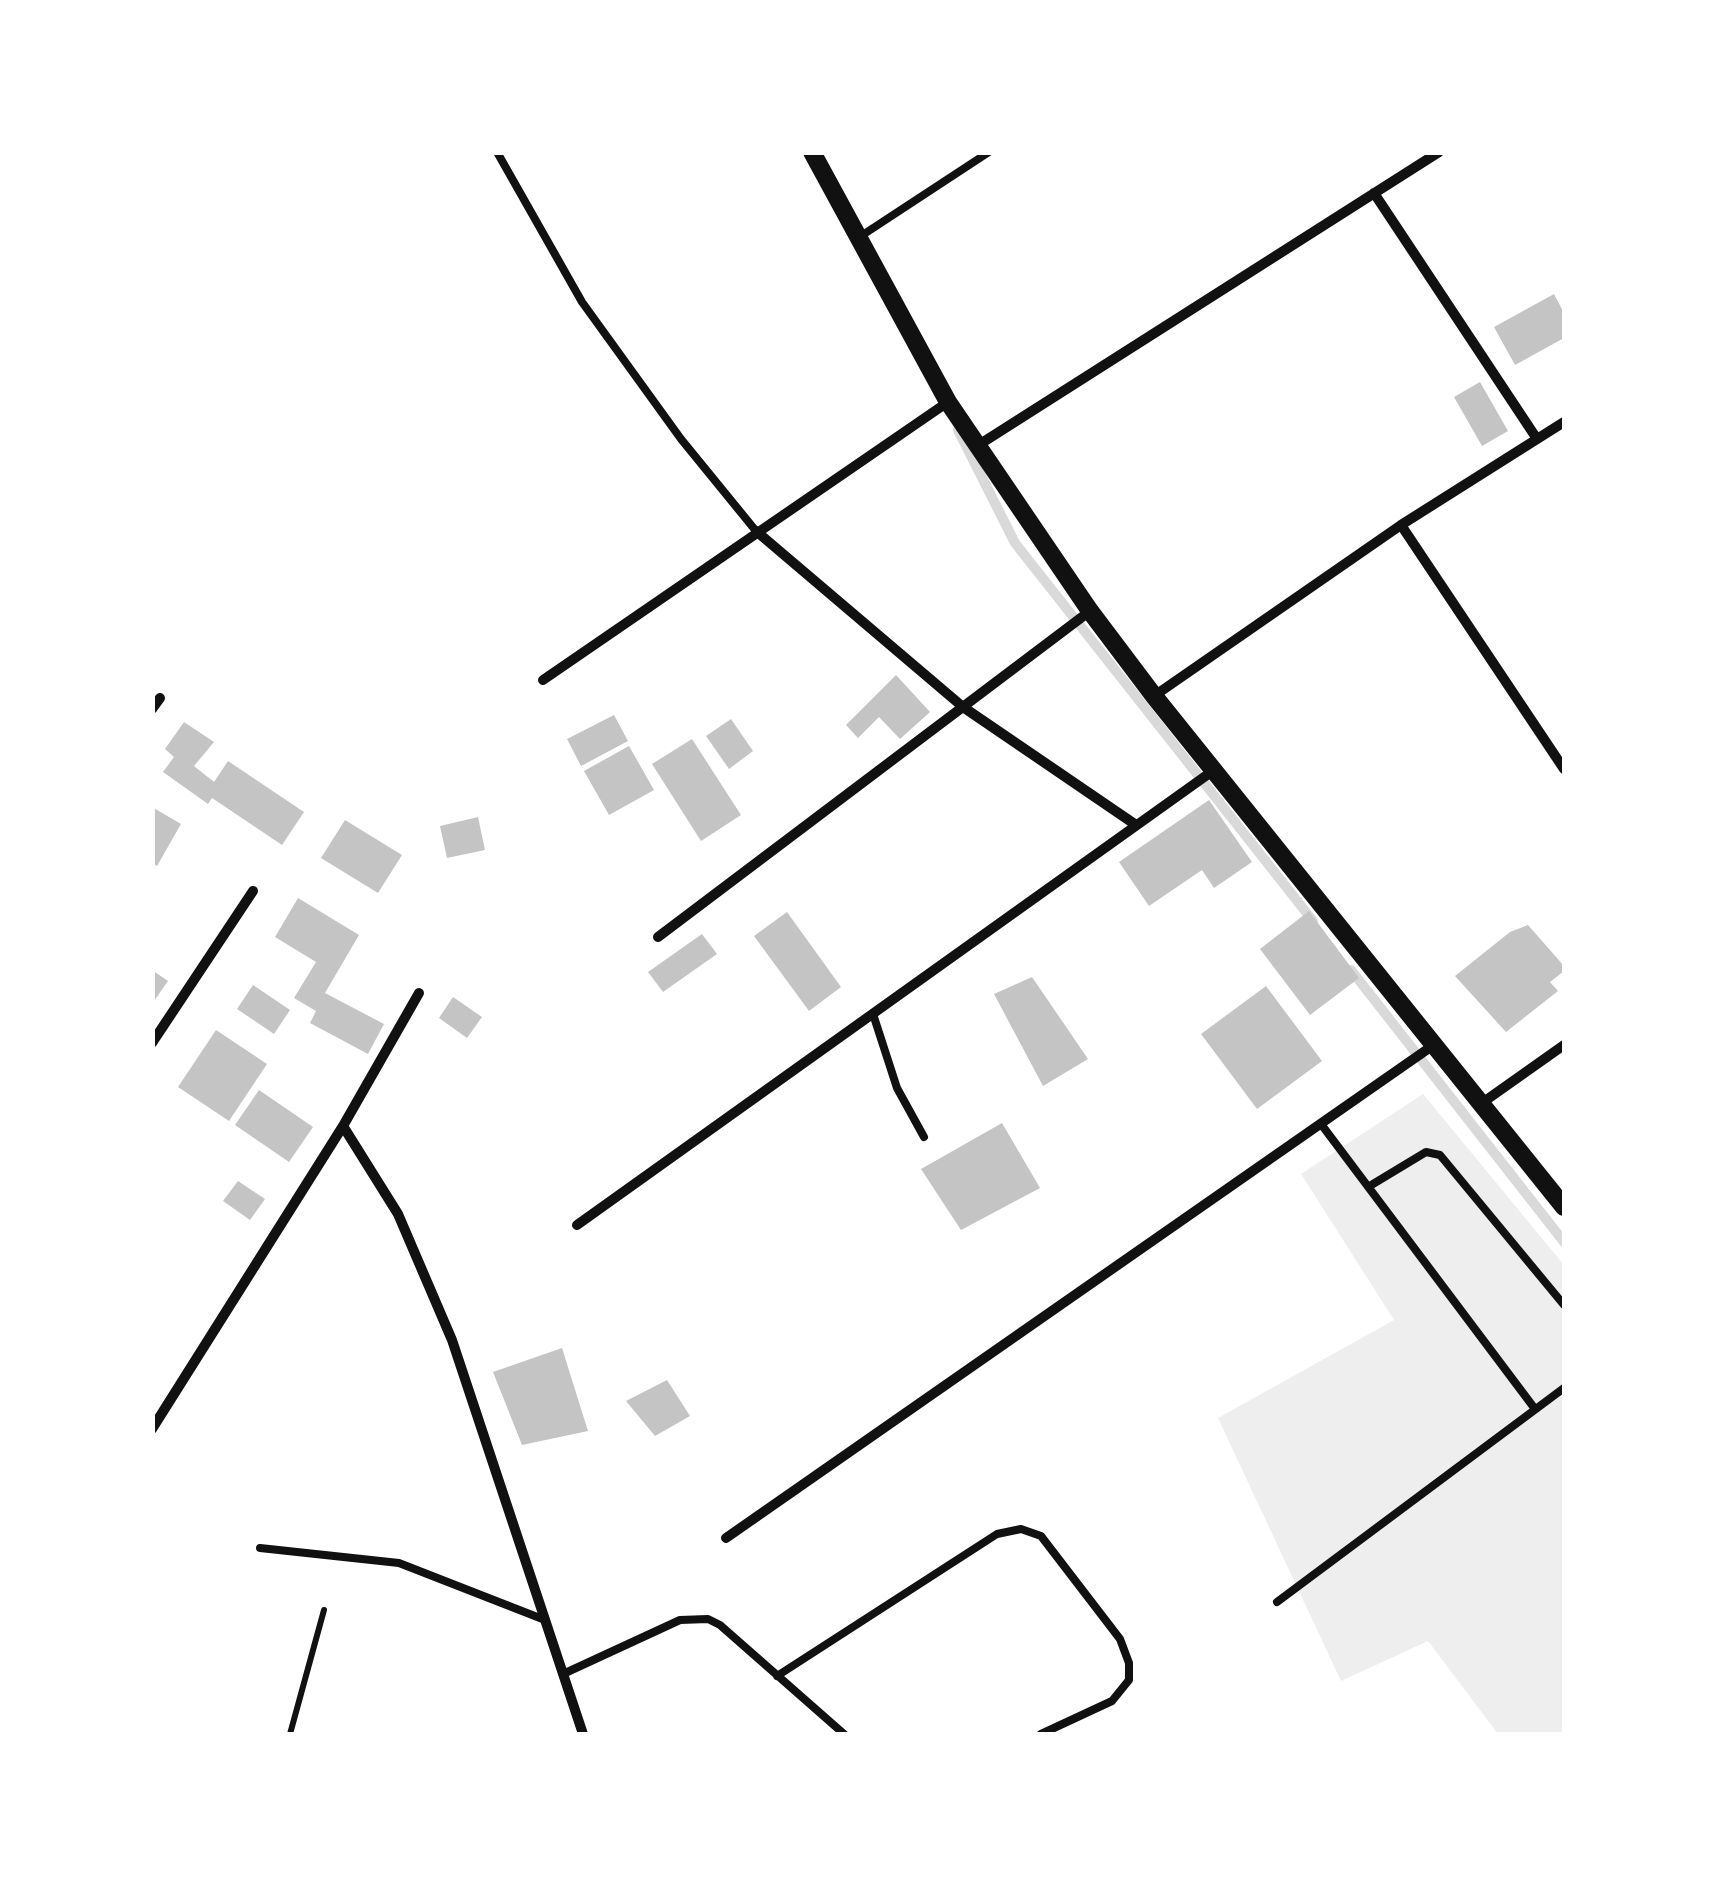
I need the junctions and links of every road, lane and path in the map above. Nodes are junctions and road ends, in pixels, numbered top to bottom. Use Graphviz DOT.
graph roads {
  1 [pos="497,152"];
  2 [pos="812,152"];
  3 [pos="990,152"];
  4 [pos="1439,152"];
  5 [pos="1374,193"];
  6 [pos="858,238"];
  7 [pos="948,402"];
  8 [pos="1564,422"];
  9 [pos="1537,439"];
  10 [pos="976,447"];
  11 [pos="1401,526"];
  12 [pos="756,531"];
  13 [pos="1090,611"];
  14 [pos="543,680"];
  15 [pos="1154,696"];
  16 [pos="160,698"];
  17 [pos="963,707"];
  18 [pos="152,709"];
  19 [pos="1564,768"];
  20 [pos="1214,770"];
  21 [pos="1136,826"];
  22 [pos="253,891"];
  23 [pos="658,937"];
  24 [pos="419,993"];
  25 [pos="873,1014"];
  26 [pos="152,1043"];
  27 [pos="1436,1044"];
  28 [pos="1564,1045"];
  29 [pos="1482,1103"];
  30 [pos="1321,1124"];
  31 [pos="343,1126"];
  32 [pos="924,1138"];
  33 [pos="1368,1186"];
  34 [pos="1564,1208"];
  35 [pos="577,1224"];
  36 [pos="1564,1306"];
  37 [pos="1564,1388"];
  38 [pos="1535,1410"];
  39 [pos="152,1429"];
  40 [pos="726,1538"];
  41 [pos="260,1548"];
  42 [pos="1277,1602"];
  43 [pos="324,1610"];
  44 [pos="545,1620"];
  45 [pos="563,1674"];
  46 [pos="777,1676"];
  47 [pos="290,1734"];
  48 [pos="583,1734"];
  49 [pos="844,1734"];
  50 [pos="1041,1734"];
  1 -- 12 [label="lane"];
  2 -- 6 [label="street"];
  3 -- 6 [label="lane"];
  4 -- 5 [label="street"];
  5 -- 9 [label="street"];
  5 -- 10 [label="street"];
  6 -- 7 [label="street"];
  7 -- 10 [label="street"];
  7 -- 12 [label="street"];
  8 -- 9 [label="street"];
  9 -- 11 [label="street"];
  10 -- 13 [label="street"];
  11 -- 15 [label="street"];
  11 -- 19 [label="street"];
  12 -- 14 [label="street"];
  12 -- 17 [label="street"];
  13 -- 15 [label="street"];
  13 -- 17 [label="street"];
  15 -- 20 [label="street"];
  16 -- 18 [label="street"];
  17 -- 21 [label="street"];
  17 -- 23 [label="street"];
  20 -- 21 [label="street"];
  20 -- 27 [label="street"];
  21 -- 25 [label="street"];
  22 -- 26 [label="street"];
  24 -- 31 [label="street"];
  25 -- 32 [label="lane"];
  25 -- 35 [label="street"];
  27 -- 29 [label="street"];
  27 -- 30 [label="street"];
  28 -- 29 [label="street"];
  29 -- 34 [label="street"];
  30 -- 33 [label="lane"];
  30 -- 40 [label="street"];
  31 -- 39 [label="street"];
  31 -- 44 [label="street"];
  33 -- 36 [label="lane"];
  33 -- 38 [label="lane"];
  37 -- 38 [label="lane"];
  38 -- 42 [label="lane"];
  41 -- 44 [label="lane"];
  43 -- 47 [label="path"];
  44 -- 45 [label="street"];
  45 -- 46 [label="lane"];
  45 -- 48 [label="street"];
  46 -- 49 [label="lane"];
  46 -- 50 [label="lane"];
}
